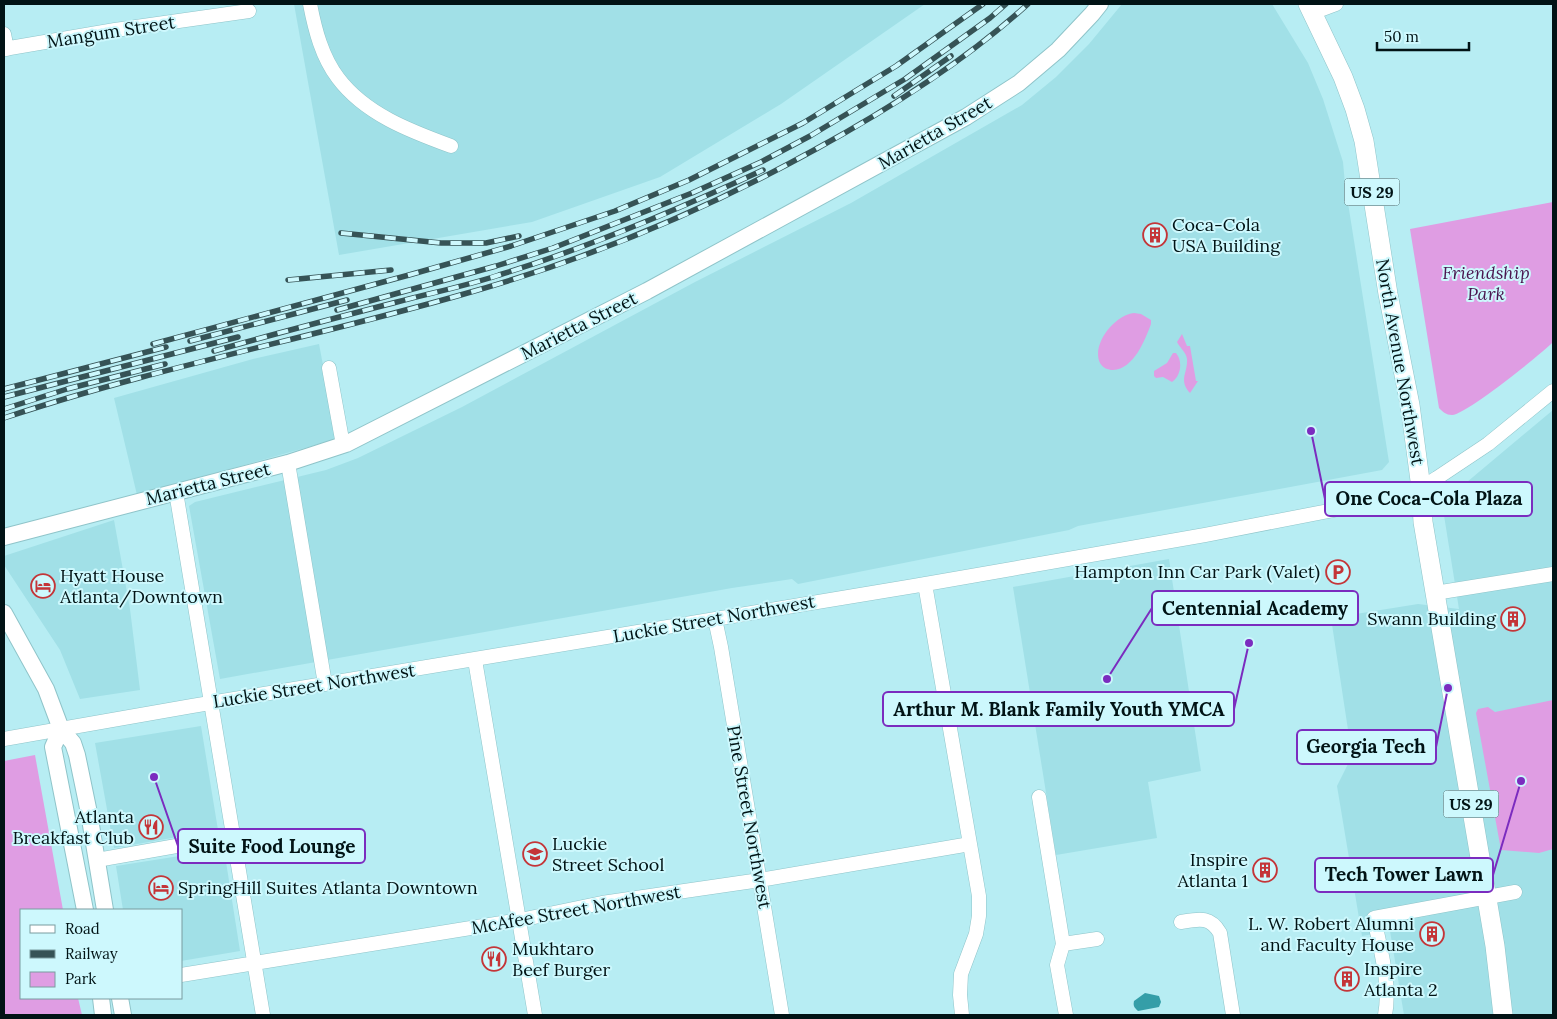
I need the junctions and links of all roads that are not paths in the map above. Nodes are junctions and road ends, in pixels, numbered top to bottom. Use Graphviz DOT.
graph roads {
  1 [pos="310,4"];
  2 [pos="1100,4"];
  3 [pos="1336,4"];
  4 [pos="1306,7"];
  5 [pos="249,11"];
  6 [pos="4,34"];
  7 [pos="5,49"];
  8 [pos="451,146"];
  9 [pos="330,368"];
  10 [pos="1553,391"];
  11 [pos="343,445"];
  12 [pos="288,464"];
  13 [pos="1421,488"];
  14 [pos="176,492"];
  15 [pos="4,537"];
  16 [pos="1553,574"];
  17 [pos="925,584"];
  18 [pos="1435,593"];
  19 [pos="4,613"];
  20 [pos="715,619"];
  21 [pos="475,660"];
  22 [pos="325,684"];
  23 [pos="212,703"];
  24 [pos="61,729"];
  25 [pos="4,739"];
  26 [pos="1039,797"];
  27 [pos="233,836"];
  28 [pos="970,844"];
  29 [pos="97,860"];
  30 [pos="760,880"];
  31 [pos="1515,892"];
  32 [pos="1487,897"];
  33 [pos="85,909"];
  34 [pos="106,909"];
  35 [pos="520,920"];
  36 [pos="1182,922"];
  37 [pos="1097,939"];
  38 [pos="1063,944"];
  39 [pos="254,963"];
  40 [pos="182,975"];
  41 [pos="101,999"];
  42 [pos="120,999"];
  43 [pos="103,1015"];
  44 [pos="123,1015"];
  45 [pos="263,1015"];
  46 [pos="535,1015"];
  47 [pos="782,1015"];
  48 [pos="962,1015"];
  49 [pos="1066,1015"];
  50 [pos="1233,1015"];
  51 [pos="1385,1015"];
  52 [pos="1503,1015"];
  1 -- 8 [label="street"];
  2 -- 11 [label="main road, Marietta Street"];
  3 -- 4 [label="street"];
  4 -- 13 [label="highway, North Avenue Northwest / US 29"];
  5 -- 7 [label="street, Mangum Street"];
  6 -- 7 [label="street"];
  9 -- 11 [label="street"];
  10 -- 13 [label="street, Luckie Street Northwest"];
  11 -- 12 [label="main road, Marietta Street"];
  12 -- 14 [label="main road, Marietta Street"];
  12 -- 22 [label="street"];
  13 -- 17 [label="street, Luckie Street Northwest"];
  13 -- 18 [label="highway, North Avenue Northwest / US 29"];
  14 -- 15 [label="main road, Marietta Street"];
  14 -- 23 [label="street"];
  16 -- 18 [label="street"];
  17 -- 20 [label="street, Luckie Street Northwest"];
  17 -- 28 [label="street"];
  18 -- 32 [label="highway, North Avenue Northwest / US 29"];
  19 -- 24 [label="main road"];
  20 -- 21 [label="street, Luckie Street Northwest"];
  20 -- 30 [label="street, Pine Street Northwest"];
  21 -- 22 [label="street, Luckie Street Northwest"];
  21 -- 35 [label="street"];
  22 -- 23 [label="street, Luckie Street Northwest"];
  23 -- 24 [label="street, Luckie Street Northwest"];
  23 -- 27 [label="street"];
  24 -- 25 [label="street, Luckie Street Northwest"];
  24 -- 29 [label="main road"];
  24 -- 33 [label="main road"];
  26 -- 38 [label="street"];
  27 -- 29 [label="street"];
  27 -- 39 [label="street"];
  28 -- 30 [label="street, McAfee Street Northwest"];
  28 -- 48 [label="street"];
  29 -- 34 [label="main road"];
  30 -- 35 [label="street, McAfee Street Northwest"];
  30 -- 47 [label="street, Pine Street Northwest"];
  31 -- 32 [label="street"];
  32 -- 51 [label="street"];
  32 -- 52 [label="highway, North Avenue Northwest / US 29"];
  35 -- 39 [label="street, McAfee Street Northwest"];
  35 -- 46 [label="street"];
  36 -- 50 [label="street"];
  37 -- 38 [label="street"];
  38 -- 49 [label="street"];
  39 -- 40 [label="street, McAfee Street Northwest"];
  39 -- 45 [label="street"];
  41 -- 43 [label="main road"];
  42 -- 44 [label="main road"];
}
